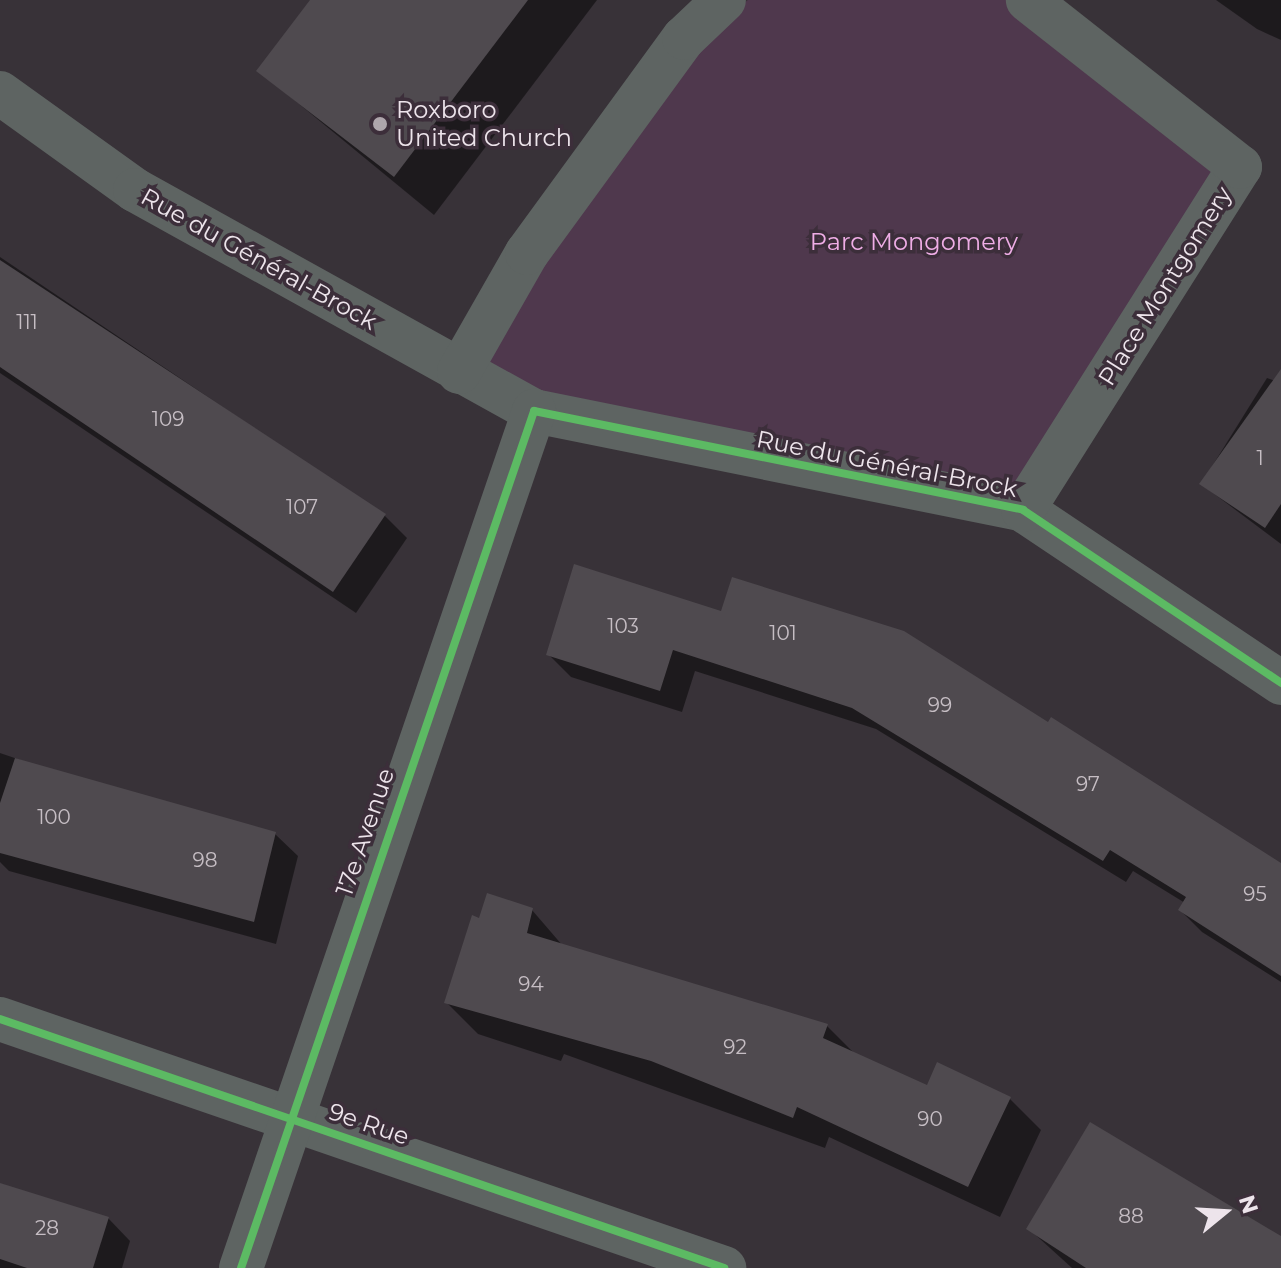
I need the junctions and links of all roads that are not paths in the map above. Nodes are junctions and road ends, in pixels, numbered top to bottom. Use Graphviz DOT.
graph roads {
  1 [pos="724,0"];
  2 [pos="1028,0"];
  3 [pos="0,93"];
  4 [pos="459,372"];
  5 [pos="534,411"];
  6 [pos="1023,510"];
  7 [pos="1281,683"];
  8 [pos="0,1019"];
  9 [pos="288,1117"];
  10 [pos="241,1268"];
  11 [pos="724,1268"];
  1 -- 4 [label="street"];
  2 -- 6 [label="street, Place Montgomery"];
  3 -- 4 [label="street, Rue du Général-Brock"];
  4 -- 5 [label="street, Rue du Général-Brock"];
  5 -- 6 [label="street, Rue du Général-Brock"];
  5 -- 9 [label="street, 17e Avenue"];
  6 -- 7 [label="street, Rue du Général-Brock"];
  8 -- 9 [label="street, 9e Rue"];
  9 -- 10 [label="street, 17e Avenue"];
  9 -- 11 [label="street, 9e Rue"];
}
